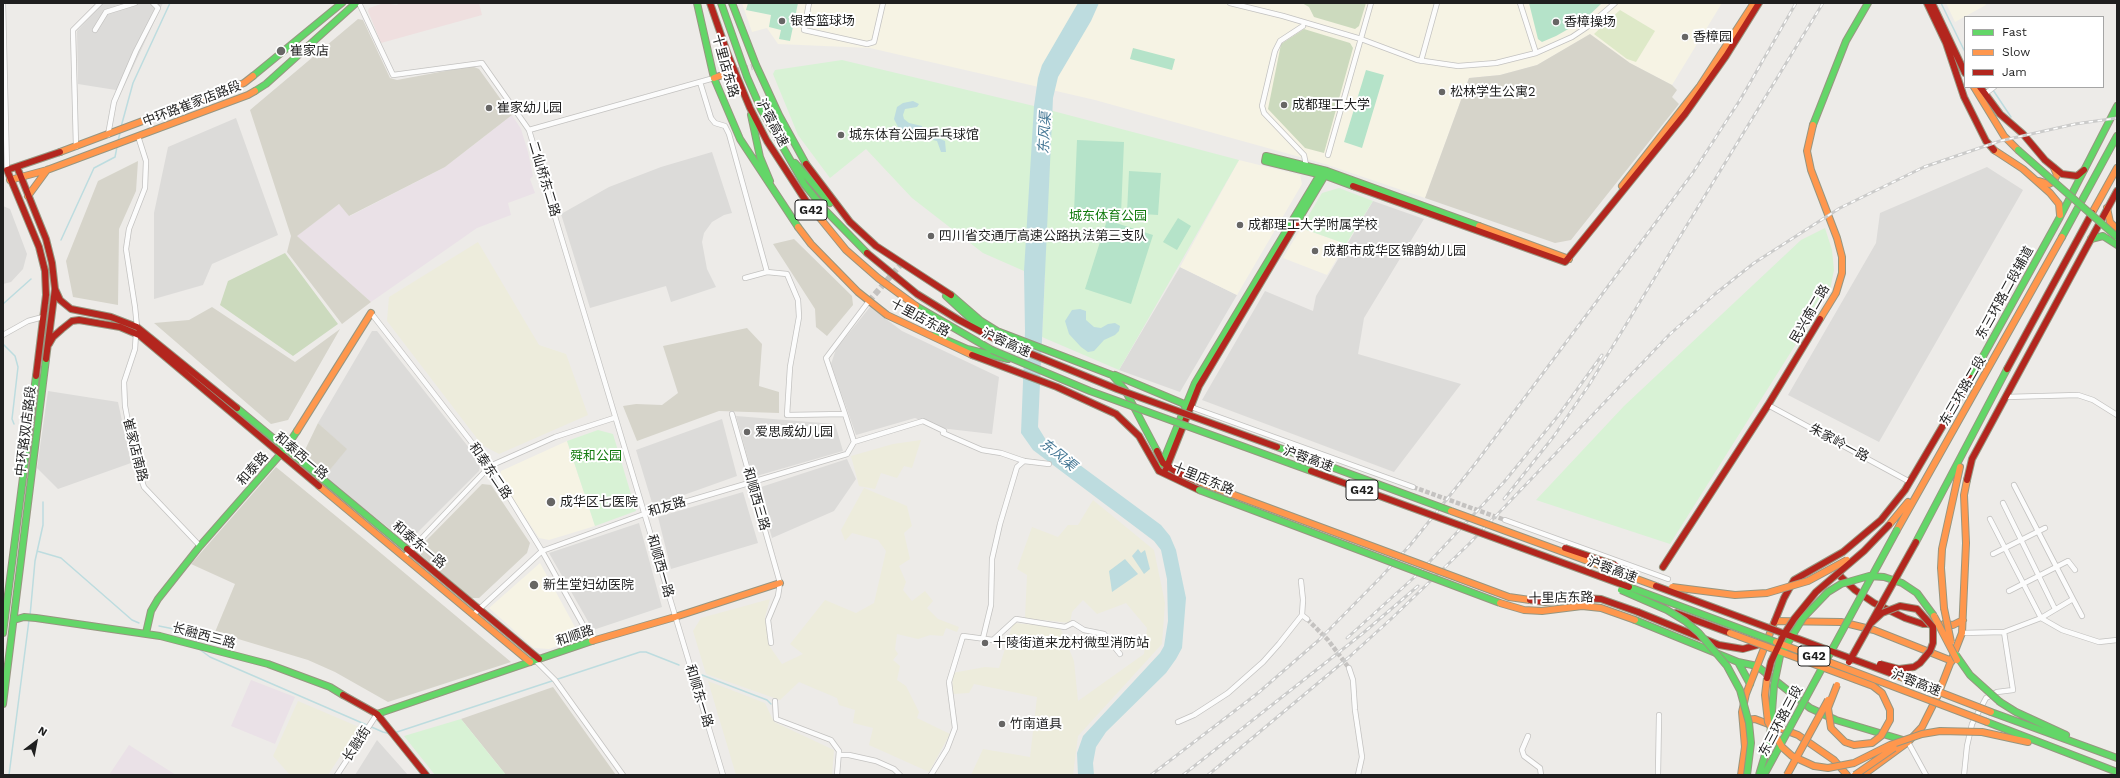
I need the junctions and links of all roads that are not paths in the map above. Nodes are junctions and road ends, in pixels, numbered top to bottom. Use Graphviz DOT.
graph roads {
  1 [pos="4,3"];
  2 [pos="100,3"];
  3 [pos="135,3"];
  4 [pos="153,3"];
  5 [pos="342,3"];
  6 [pos="358,3"];
  7 [pos="697,3"];
  8 [pos="710,3"];
  9 [pos="722,3"];
  10 [pos="732,3"];
  11 [pos="809,3"];
  12 [pos="883,3"];
  13 [pos="1230,3"];
  14 [pos="1372,3"];
  15 [pos="1437,3"];
  16 [pos="1520,3"];
  17 [pos="1615,3"];
  18 [pos="1754,3"];
  19 [pos="1759,3"];
  20 [pos="1868,3"];
  21 [pos="1927,3"];
  22 [pos="1932,3"];
  23 [pos="1303,26"];
  24 [pos="94,30"];
  25 [pos="1361,39"];
  26 [pos="1948,42"];
  27 [pos="1536,53"];
  28 [pos="1421,61"];
  29 [pos="1964,69"];
  30 [pos="725,74"];
  31 [pos="714,78"];
  32 [pos="700,82"];
  33 [pos="1975,88"];
  34 [pos="1989,90"];
  35 [pos="749,106"];
  36 [pos="2117,106"];
  37 [pos="529,130"];
  38 [pos="773,131"];
  39 [pos="109,135"];
  40 [pos="138,136"];
  41 [pos="2117,136"];
  42 [pos="76,147"];
  43 [pos="1328,155"];
  44 [pos="1306,165"];
  45 [pos="2053,166"];
  46 [pos="17,167"];
  47 [pos="2117,168"];
  48 [pos="2085,169"];
  49 [pos="46,170"];
  50 [pos="5,171"];
  51 [pos="1324,172"];
  52 [pos="2031,177"];
  53 [pos="20,178"];
  54 [pos="6,181"];
  55 [pos="2117,191"];
  56 [pos="28,196"];
  57 [pos="779,200"];
  58 [pos="2108,208"];
  59 [pos="2060,217"];
  60 [pos="850,222"];
  61 [pos="2117,229"];
  62 [pos="2117,237"];
  63 [pos="2091,239"];
  64 [pos="2117,245"];
  65 [pos="1567,259"];
  66 [pos="767,272"];
  67 [pos="920,274"];
  68 [pos="745,278"];
  69 [pos="55,289"];
  70 [pos="869,301"];
  71 [pos="371,313"];
  72 [pos="887,315"];
  73 [pos="43,317"];
  74 [pos="136,330"];
  75 [pos="4,335"];
  76 [pos="991,337"];
  77 [pos="47,348"];
  78 [pos="990,353"];
  79 [pos="1106,372"];
  80 [pos="2006,397"];
  81 [pos="1768,405"];
  82 [pos="1188,406"];
  83 [pos="732,414"];
  84 [pos="845,414"];
  85 [pos="2117,415"];
  86 [pos="614,418"];
  87 [pos="854,442"];
  88 [pos="285,449"];
  89 [pos="280,454"];
  90 [pos="1962,457"];
  91 [pos="1024,462"];
  92 [pos="1049,464"];
  93 [pos="1165,465"];
  94 [pos="490,466"];
  95 [pos="632,469"];
  96 [pos="1162,473"];
  97 [pos="752,482"];
  98 [pos="1910,482"];
  99 [pos="2014,485"];
  100 [pos="1413,487"];
  101 [pos="1918,491"];
  102 [pos="2003,503"];
  103 [pos="644,514"];
  104 [pos="1990,519"];
  105 [pos="1505,520"];
  106 [pos="2045,528"];
  107 [pos="2038,532"];
  108 [pos="1530,540"];
  109 [pos="2021,540"];
  110 [pos="200,546"];
  111 [pos="2004,548"];
  112 [pos="542,551"];
  113 [pos="1864,551"];
  114 [pos="407,554"];
  115 [pos="1993,554"];
  116 [pos="1831,558"];
  117 [pos="1663,567"];
  118 [pos="2056,567"];
  119 [pos="2075,570"];
  120 [pos="1587,572"];
  121 [pos="2039,576"];
  122 [pos="1668,579"];
  123 [pos="1302,581"];
  124 [pos="780,583"];
  125 [pos="2023,584"];
  126 [pos="1676,589"];
  127 [pos="2009,591"];
  128 [pos="2072,599"];
  129 [pos="2055,609"];
  130 [pos="1667,610"];
  131 [pos="476,611"];
  132 [pos="1302,614"];
  133 [pos="2082,616"];
  134 [pos="675,617"];
  135 [pos="2041,618"];
  136 [pos="1308,619"];
  137 [pos="4,620"];
  138 [pos="14,620"];
  139 [pos="1963,620"];
  140 [pos="1775,621"];
  141 [pos="1871,623"];
  142 [pos="2004,632"];
  143 [pos="3,633"];
  144 [pos="146,633"];
  145 [pos="1962,634"];
  146 [pos="983,638"];
  147 [pos="2117,640"];
  148 [pos="592,641"];
  149 [pos="771,643"];
  150 [pos="1766,643"];
  151 [pos="1120,654"];
  152 [pos="1828,657"];
  153 [pos="535,660"];
  154 [pos="1955,661"];
  155 [pos="1738,662"];
  156 [pos="1757,666"];
  157 [pos="1349,668"];
  158 [pos="1750,684"];
  159 [pos="1837,685"];
  160 [pos="775,701"];
  161 [pos="3,704"];
  162 [pos="377,714"];
  163 [pos="1658,715"];
  164 [pos="1742,720"];
  165 [pos="1178,722"];
  166 [pos="1528,736"];
  167 [pos="1908,740"];
  168 [pos="2050,747"];
  169 [pos="2100,752"];
  170 [pos="839,755"];
  171 [pos="2117,758"];
  172 [pos="2117,772"];
  173 [pos="337,775"];
  174 [pos="426,775"];
  175 [pos="623,775"];
  176 [pos="723,775"];
  177 [pos="837,775"];
  178 [pos="900,775"];
  179 [pos="931,775"];
  180 [pos="1358,775"];
  181 [pos="1541,775"];
  182 [pos="1658,775"];
  183 [pos="1741,775"];
  184 [pos="1747,775"];
  185 [pos="1759,775"];
  186 [pos="1764,775"];
  187 [pos="1787,775"];
  188 [pos="1847,775"];
  189 [pos="1855,775"];
  190 [pos="1863,775"];
  191 [pos="1926,775"];
  192 [pos="1964,775"];
  1 -- 50 [label="street"];
  2 -- 42 [label="street"];
  3 -- 24 [label="street"];
  4 -- 39 [label="street"];
  5 -- 39 [label="main road, 中环路崔家店路段"];
  6 -- 37 [label="street, 二仙桥东二路"];
  6 -- 40 [label="main road, 中环路崔家店路段"];
  7 -- 31 [label="main road, 十里店东路"];
  8 -- 35 [label="main road, 沪蓉高速 / G42"];
  9 -- 38 [label="main road, 沪蓉高速 / G42"];
  10 -- 60 [label="main road, 十里店东路"];
  11 -- 12 [label="street"];
  13 -- 25 [label="street"];
  14 -- 25 [label="street"];
  15 -- 28 [label="street"];
  16 -- 27 [label="street"];
  17 -- 27 [label="street"];
  18 -- 65 [label="main road"];
  19 -- 65 [label="main road"];
  20 -- 81 [label="main road, 民兴南二路"];
  21 -- 26 [label="main road"];
  22 -- 26 [label="main road"];
  23 -- 44 [label="street"];
  25 -- 28 [label="street"];
  25 -- 43 [label="street"];
  26 -- 29 [label="main road"];
  26 -- 52 [label="main road"];
  27 -- 28 [label="street"];
  30 -- 31 [label="main road"];
  31 -- 32 [label="street"];
  31 -- 57 [label="main road, 十里店东路"];
  32 -- 37 [label="street"];
  32 -- 66 [label="street"];
  33 -- 62 [label="main road, bridge"];
  34 -- 45 [label="main road"];
  35 -- 57 [label="main road"];
  35 -- 78 [label="main road, 沪蓉高速 / G42"];
  36 -- 48 [label="main road, 东三环路二段辅道"];
  37 -- 86 [label="street, 二仙桥东二路"];
  38 -- 60 [label="main road"];
  38 -- 76 [label="main road, 沪蓉高速 / G42"];
  39 -- 42 [label="main road, 中环路崔家店路段"];
  40 -- 49 [label="main road, 中环路崔家店路段"];
  40 -- 74 [label="street, 崔家店南路"];
  41 -- 101 [label="main road, 东三环路二段"];
  42 -- 46 [label="main road, 中环路崔家店路段"];
  44 -- 51 [label="main road"];
  44 -- 51 [label="main road"];
  45 -- 48 [label="main road"];
  45 -- 52 [label="main road"];
  46 -- 50 [label="main road, 中环路崔家店路段"];
  46 -- 53 [label="main road, 中环路双店路段"];
  47 -- 90 [label="main road"];
  48 -- 59 [label="main road, 东三环路二段辅道"];
  49 -- 53 [label="main road, 中环路崔家店路段"];
  49 -- 56 [label="main road"];
  50 -- 54 [label="main road, 中环路双店路段"];
  51 -- 65 [label="main road"];
  51 -- 82 [label="main road"];
  52 -- 59 [label="main road"];
  53 -- 54 [label="main road, 中环路崔家店路段"];
  53 -- 56 [label="main road, 中环路双店路段"];
  54 -- 73 [label="main road, 中环路双店路段"];
  55 -- 58 [label="main road"];
  56 -- 69 [label="main road, 中环路双店路段"];
  57 -- 70 [label="main road, 十里店东路"];
  58 -- 61 [label="main road"];
  58 -- 63 [label="main road"];
  59 -- 98 [label="main road, 东三环路二段辅道"];
  60 -- 67 [label="main road, 十里店东路"];
  63 -- 64 [label="main road"];
  63 -- 80 [label="main road"];
  66 -- 68 [label="street"];
  66 -- 84 [label="street"];
  67 -- 76 [label="main road"];
  67 -- 79 [label="main road, 十里店东路"];
  69 -- 74 [label="main road, 和泰西一路"];
  69 -- 77 [label="main road, 中环路双店路段"];
  70 -- 72 [label="main road, 十里店东路"];
  70 -- 84 [label="street"];
  71 -- 88 [label="main road, 和泰路"];
  71 -- 94 [label="street, 和泰东二路"];
  72 -- 78 [label="main road"];
  72 -- 96 [label="main road, 十里店东路"];
  73 -- 75 [label="street"];
  73 -- 137 [label="main road, 中环路双店路段"];
  74 -- 77 [label="main road, 和泰西一路"];
  74 -- 88 [label="main road, 和泰西一路"];
  74 -- 89 [label="main road, 和泰西一路"];
  74 -- 110 [label="street, 崔家店南路"];
  76 -- 108 [label="main road, 沪蓉高速 / G42, bridge"];
  77 -- 138 [label="main road, 中环路双店路段"];
  78 -- 120 [label="main road, 沪蓉高速 / G42, bridge"];
  79 -- 82 [label="main road"];
  79 -- 93 [label="main road, 十里店东路"];
  80 -- 85 [label="street"];
  80 -- 139 [label="main road"];
  81 -- 98 [label="street, 朱家岭一路"];
  81 -- 117 [label="main road, 民兴南二路"];
  82 -- 93 [label="main road"];
  82 -- 100 [label="street"];
  83 -- 97 [label="street, 和顺西三路"];
  84 -- 87 [label="street"];
  86 -- 94 [label="street"];
  86 -- 95 [label="street, 二仙桥东二路"];
  87 -- 91 [label="street"];
  87 -- 97 [label="street, 和友路"];
  88 -- 89 [label="main road, 和泰路"];
  88 -- 114 [label="main road, 和泰东一路"];
  89 -- 110 [label="main road, 和泰路"];
  89 -- 114 [label="main road, 和泰西一路"];
  90 -- 141 [label="main road, bridge"];
  90 -- 154 [label="main road, bridge"];
  91 -- 92 [label="street"];
  91 -- 146 [label="street"];
  93 -- 96 [label="main road"];
  93 -- 150 [label="main road, 十里店东路, bridge"];
  94 -- 112 [label="street, 和泰东二路"];
  94 -- 114 [label="street"];
  95 -- 103 [label="street, 和顺西一路"];
  96 -- 155 [label="main road, 十里店东路, bridge"];
  97 -- 103 [label="street, 和友路"];
  97 -- 124 [label="street, 和顺西三路"];
  98 -- 116 [label="main road, 东三环路二段辅道"];
  99 -- 107 [label="street"];
  101 -- 113 [label="main road, bridge"];
  101 -- 152 [label="main road, 东三环路二段, bridge"];
  102 -- 109 [label="street"];
  103 -- 112 [label="street, 和友路"];
  103 -- 134 [label="street, 和顺西一路"];
  104 -- 111 [label="street"];
  105 -- 122 [label="street"];
  106 -- 107 [label="street"];
  107 -- 109 [label="street"];
  107 -- 118 [label="street"];
  108 -- 126 [label="main road, bridge"];
  108 -- 169 [label="main road, 沪蓉高速 / G42, bridge"];
  109 -- 111 [label="street"];
  109 -- 121 [label="street"];
  110 -- 144 [label="main road, 和泰路"];
  111 -- 115 [label="street"];
  111 -- 125 [label="street"];
  112 -- 131 [label="street, 和友路"];
  112 -- 148 [label="street, 和泰东二路"];
  113 -- 126 [label="main road, bridge"];
  113 -- 167 [label="main road, bridge"];
  114 -- 131 [label="main road, 和泰东一路"];
  116 -- 139 [label="main road"];
  116 -- 140 [label="main road, 东三环路二段辅道"];
  118 -- 119 [label="street"];
  118 -- 121 [label="street"];
  118 -- 128 [label="street"];
  120 -- 130 [label="main road, bridge"];
  120 -- 168 [label="main road, 沪蓉高速 / G42, bridge"];
  121 -- 125 [label="street"];
  121 -- 129 [label="street"];
  123 -- 132 [label="street"];
  124 -- 134 [label="main road, 和顺路"];
  124 -- 149 [label="street"];
  125 -- 127 [label="street"];
  125 -- 135 [label="street"];
  126 -- 141 [label="main road, bridge"];
  128 -- 129 [label="street"];
  128 -- 133 [label="street"];
  129 -- 135 [label="street"];
  130 -- 159 [label="main road, bridge"];
  130 -- 184 [label="main road, bridge"];
  131 -- 153 [label="main road, 和泰东一路"];
  132 -- 136 [label="street"];
  132 -- 165 [label="street"];
  134 -- 148 [label="main road, 和顺路"];
  134 -- 176 [label="street, 和顺东一路"];
  135 -- 142 [label="street"];
  135 -- 147 [label="street"];
  137 -- 138 [label="street"];
  137 -- 143 [label="main road, 中环路双店路段"];
  138 -- 144 [label="main road, 长融西三路"];
  138 -- 161 [label="main road, 中环路双店路段"];
  139 -- 145 [label="main road"];
  140 -- 150 [label="main road, 东三环路二段辅道"];
  140 -- 154 [label="main road"];
  141 -- 159 [label="main road, bridge"];
  142 -- 145 [label="street"];
  142 -- 192 [label="street"];
  144 -- 162 [label="main road, 长融西三路"];
  145 -- 154 [label="main road"];
  146 -- 151 [label="street"];
  146 -- 179 [label="street"];
  148 -- 153 [label="main road, 和顺路"];
  150 -- 156 [label="main road, 东三环路二段辅道"];
  152 -- 186 [label="main road, 东三环路三段, bridge"];
  153 -- 162 [label="main road, 和顺路"];
  153 -- 175 [label="street"];
  154 -- 167 [label="main road"];
  154 -- 169 [label="main road, bridge"];
  154 -- 185 [label="main road, bridge"];
  155 -- 156 [label="main road, 十里店东路"];
  155 -- 158 [label="main road"];
  156 -- 158 [label="main road, 东三环路二段辅道"];
  156 -- 167 [label="main road"];
  157 -- 180 [label="street"];
  158 -- 164 [label="main road, 东三环路二段辅道"];
  159 -- 187 [label="main road, bridge"];
  160 -- 170 [label="street"];
  162 -- 173 [label="street, 长融街"];
  162 -- 174 [label="main road, 长融西三路"];
  163 -- 182 [label="street"];
  164 -- 183 [label="main road, 东三环路二段辅道"];
  164 -- 188 [label="main road"];
  166 -- 181 [label="street"];
  167 -- 168 [label="main road, bridge"];
  167 -- 189 [label="main road, bridge"];
  167 -- 190 [label="main road"];
  167 -- 191 [label="street"];
  168 -- 172 [label="main road, 沪蓉高速 / G42"];
  169 -- 171 [label="main road, 沪蓉高速 / G42"];
  170 -- 177 [label="street"];
  170 -- 178 [label="street"];
}
